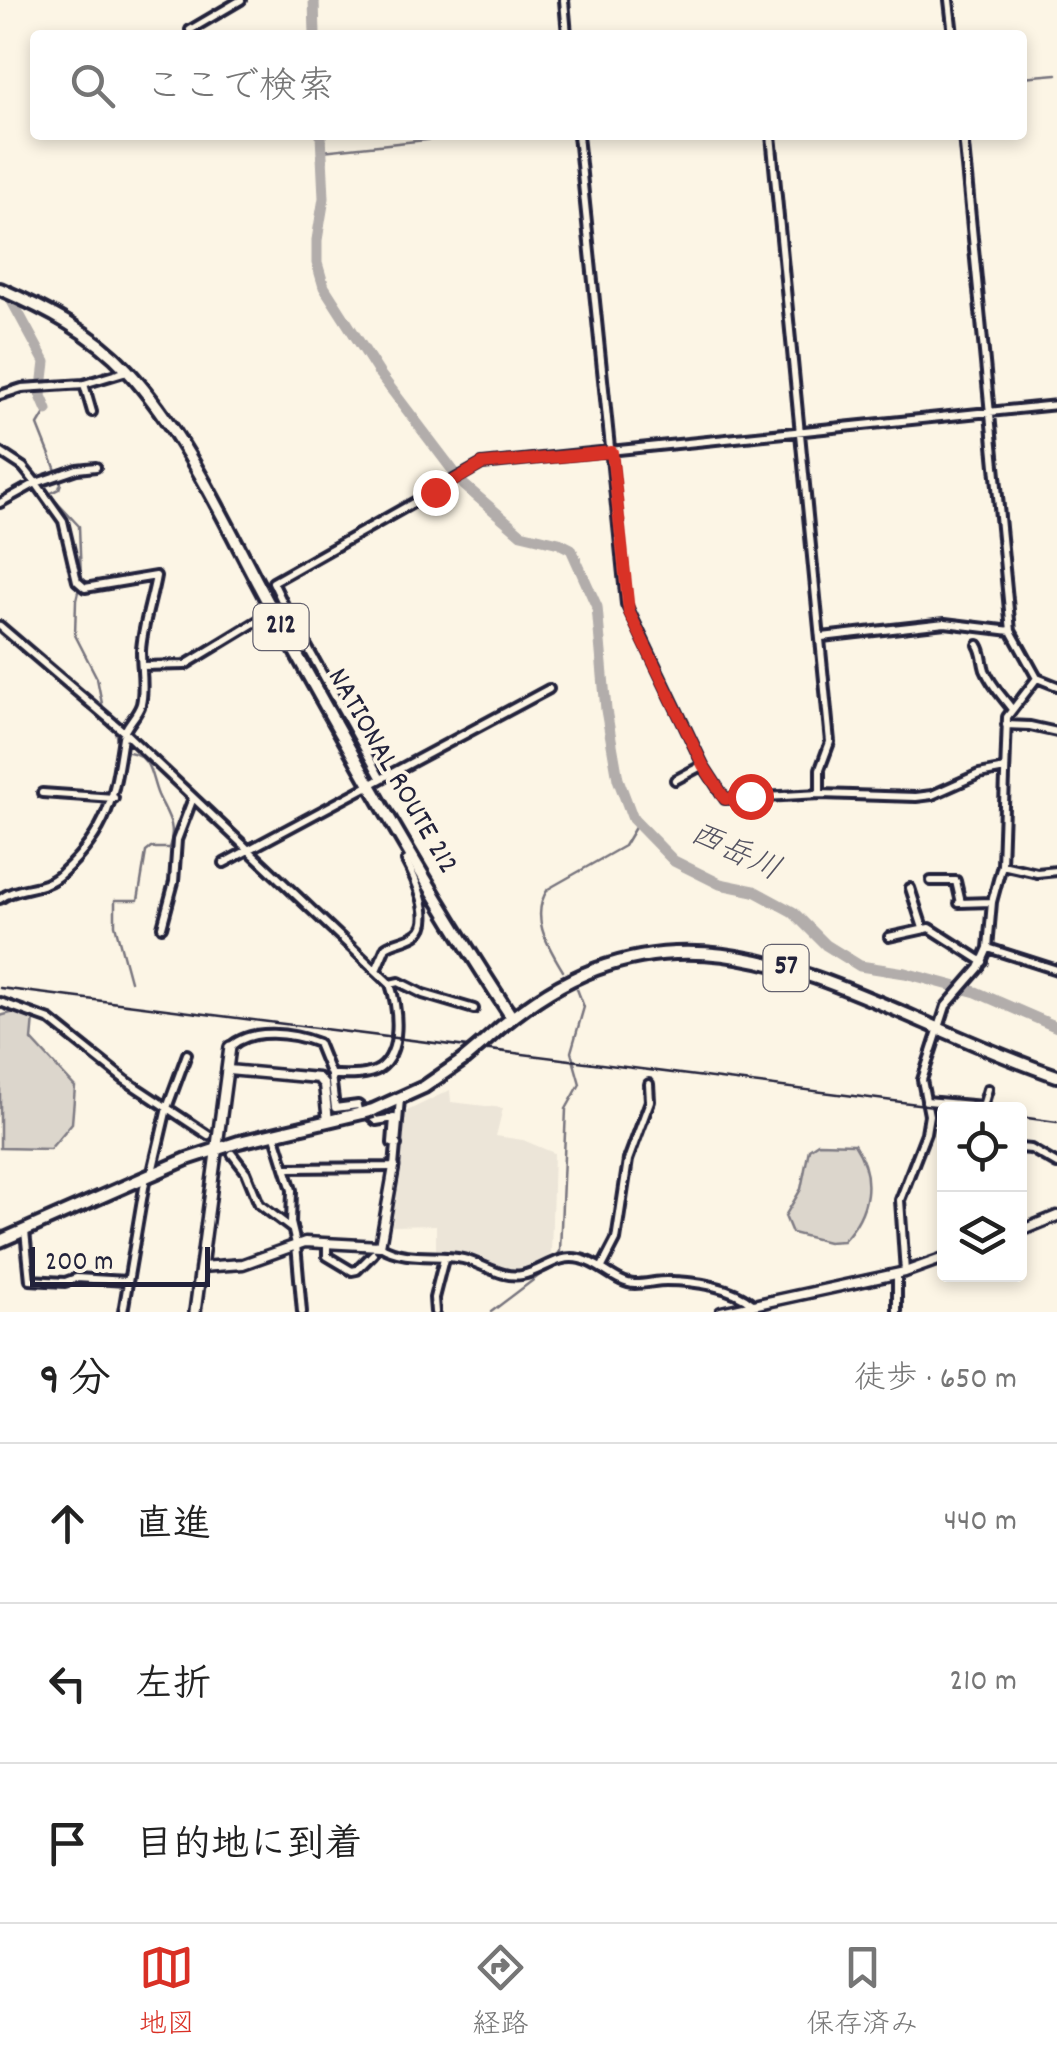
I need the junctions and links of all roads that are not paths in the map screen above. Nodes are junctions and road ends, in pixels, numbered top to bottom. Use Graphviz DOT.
graph roads {
  1 [pos="241,0"];
  2 [pos="564,0"];
  3 [pos="949,0"];
  4 [pos="190,30"];
  5 [pos="567,30"];
  6 [pos="952,30"];
  7 [pos="579,140"];
  8 [pos="771,140"];
  9 [pos="963,140"];
  10 [pos="0,288"];
  11 [pos="128,370"];
  12 [pos="84,384"];
  13 [pos="0,395"];
  14 [pos="1057,404"];
  15 [pos="990,411"];
  16 [pos="92,412"];
  17 [pos="800,432"];
  18 [pos="0,452"];
  19 [pos="612,452"];
  20 [pos="96,467"];
  21 [pos="36,484"];
  22 [pos="0,503"];
  23 [pos="284,605"];
  24 [pos="273,612"];
  25 [pos="0,626"];
  26 [pos="1011,631"];
  27 [pos="822,637"];
  28 [pos="978,645"];
  29 [pos="142,666"];
  30 [pos="1037,678"];
  31 [pos="1057,686"];
  32 [pos="549,689"];
  33 [pos="1011,708"];
  34 [pos="1006,725"];
  35 [pos="124,732"];
  36 [pos="1057,732"];
  37 [pos="703,765"];
  38 [pos="1005,769"];
  39 [pos="381,779"];
  40 [pos="675,780"];
  41 [pos="369,786"];
  42 [pos="42,793"];
  43 [pos="820,794"];
  44 [pos="114,798"];
  45 [pos="194,798"];
  46 [pos="250,850"];
  47 [pos="410,858"];
  48 [pos="224,863"];
  49 [pos="1002,865"];
  50 [pos="1057,871"];
  51 [pos="931,881"];
  52 [pos="910,888"];
  53 [pos="0,898"];
  54 [pos="992,902"];
  55 [pos="162,928"];
  56 [pos="923,928"];
  57 [pos="888,937"];
  58 [pos="988,948"];
  59 [pos="982,962"];
  60 [pos="377,968"];
  61 [pos="1057,970"];
  62 [pos="390,984"];
  63 [pos="0,1002"];
  64 [pos="474,1008"];
  65 [pos="511,1016"];
  66 [pos="939,1031"];
  67 [pos="230,1047"];
  68 [pos="187,1054"];
  69 [pos="228,1070"];
  70 [pos="331,1075"];
  71 [pos="1057,1076"];
  72 [pos="649,1084"];
  73 [pos="988,1089"];
  74 [pos="400,1099"];
  75 [pos="926,1101"];
  76 [pos="937,1102"];
  77 [pos="985,1102"];
  78 [pos="167,1108"];
  79 [pos="328,1121"];
  80 [pos="274,1133"];
  81 [pos="208,1135"];
  82 [pos="397,1145"];
  83 [pos="217,1148"];
  84 [pos="1027,1149"];
  85 [pos="232,1154"];
  86 [pos="1057,1164"];
  87 [pos="394,1167"];
  88 [pos="287,1168"];
  89 [pos="149,1174"];
  90 [pos="1057,1216"];
  91 [pos="1027,1228"];
  92 [pos="293,1230"];
  93 [pos="25,1232"];
  94 [pos="0,1242"];
  95 [pos="327,1242"];
  96 [pos="296,1244"];
  97 [pos="380,1246"];
  98 [pos="372,1254"];
  99 [pos="444,1259"];
  100 [pos="937,1260"];
  101 [pos="201,1267"];
  102 [pos="602,1267"];
  103 [pos="901,1273"];
  104 [pos="127,1281"];
  105 [pos="754,1305"];
  106 [pos="123,1312"];
  107 [pos="195,1312"];
  108 [pos="302,1312"];
  109 [pos="435,1312"];
  110 [pos="721,1312"];
  111 [pos="897,1312"];
  1 -- 4 [label="street"];
  2 -- 5 [label="street"];
  3 -- 6 [label="street"];
  7 -- 19 [label="street"];
  8 -- 17 [label="street"];
  9 -- 15 [label="street"];
  10 -- 11 [label="highway, NATIONAL ROUTE 212 / 212"];
  11 -- 12 [label="street"];
  11 -- 24 [label="highway, NATIONAL ROUTE 212 / 212"];
  12 -- 13 [label="street"];
  12 -- 16 [label="street"];
  14 -- 15 [label="street"];
  15 -- 17 [label="street"];
  15 -- 26 [label="street"];
  17 -- 19 [label="street"];
  17 -- 27 [label="street"];
  18 -- 21 [label="street"];
  19 -- 23 [label="street"];
  19 -- 37 [label="street"];
  20 -- 21 [label="street"];
  21 -- 22 [label="street"];
  21 -- 29 [label="street"];
  23 -- 24 [label="street"];
  23 -- 39 [label="street"];
  24 -- 29 [label="street"];
  24 -- 41 [label="highway, NATIONAL ROUTE 212 / 212"];
  25 -- 35 [label="street"];
  26 -- 27 [label="street"];
  26 -- 30 [label="street"];
  27 -- 43 [label="street"];
  28 -- 33 [label="street"];
  29 -- 35 [label="street"];
  30 -- 31 [label="street"];
  30 -- 33 [label="street"];
  32 -- 39 [label="street"];
  33 -- 34 [label="street"];
  34 -- 36 [label="street"];
  34 -- 38 [label="street"];
  35 -- 44 [label="street"];
  35 -- 45 [label="street"];
  37 -- 40 [label="street"];
  37 -- 43 [label="street"];
  38 -- 43 [label="street"];
  38 -- 49 [label="street"];
  39 -- 41 [label="street"];
  41 -- 46 [label="street"];
  41 -- 47 [label="highway, NATIONAL ROUTE 212 / 212"];
  42 -- 44 [label="street"];
  44 -- 53 [label="street"];
  45 -- 46 [label="street"];
  45 -- 55 [label="street"];
  46 -- 48 [label="street"];
  46 -- 60 [label="street"];
  47 -- 60 [label="street"];
  47 -- 65 [label="highway, NATIONAL ROUTE 212 / 212"];
  49 -- 50 [label="street"];
  49 -- 54 [label="street"];
  51 -- 54 [label="street"];
  52 -- 56 [label="street"];
  54 -- 58 [label="street"];
  56 -- 57 [label="street"];
  56 -- 59 [label="street"];
  58 -- 59 [label="street"];
  58 -- 61 [label="street"];
  59 -- 66 [label="street"];
  60 -- 62 [label="street"];
  62 -- 64 [label="street"];
  62 -- 70 [label="street"];
  63 -- 78 [label="street"];
  65 -- 66 [label="highway, 57"];
  65 -- 74 [label="highway, 57, bridge"];
  66 -- 71 [label="highway, 57"];
  66 -- 75 [label="street"];
  67 -- 69 [label="main road"];
  67 -- 70 [label="street"];
  68 -- 78 [label="street"];
  69 -- 79 [label="street"];
  69 -- 83 [label="main road"];
  70 -- 82 [label="street"];
  72 -- 102 [label="street"];
  73 -- 77 [label="street"];
  74 -- 79 [label="highway, 57"];
  74 -- 82 [label="street"];
  75 -- 76 [label="street"];
  75 -- 103 [label="street"];
  78 -- 81 [label="street"];
  78 -- 89 [label="street"];
  79 -- 80 [label="highway, 57"];
  80 -- 83 [label="highway, 57"];
  80 -- 88 [label="street"];
  82 -- 87 [label="street"];
  83 -- 89 [label="highway, 57"];
  83 -- 101 [label="main road"];
  84 -- 86 [label="street"];
  85 -- 92 [label="street"];
  87 -- 88 [label="street"];
  87 -- 97 [label="street"];
  88 -- 92 [label="street"];
  89 -- 93 [label="highway, 57"];
  89 -- 104 [label="street"];
  90 -- 91 [label="street"];
  92 -- 96 [label="street"];
  93 -- 94 [label="highway, 57"];
  93 -- 104 [label="street"];
  95 -- 96 [label="street"];
  95 -- 97 [label="street"];
  95 -- 98 [label="street"];
  96 -- 101 [label="street"];
  96 -- 108 [label="street"];
  97 -- 99 [label="street"];
  99 -- 102 [label="street"];
  99 -- 109 [label="street"];
  100 -- 103 [label="street"];
  101 -- 107 [label="main road"];
  102 -- 105 [label="street"];
  103 -- 105 [label="street"];
  103 -- 111 [label="street"];
  104 -- 106 [label="street"];
  105 -- 110 [label="street"];
}
